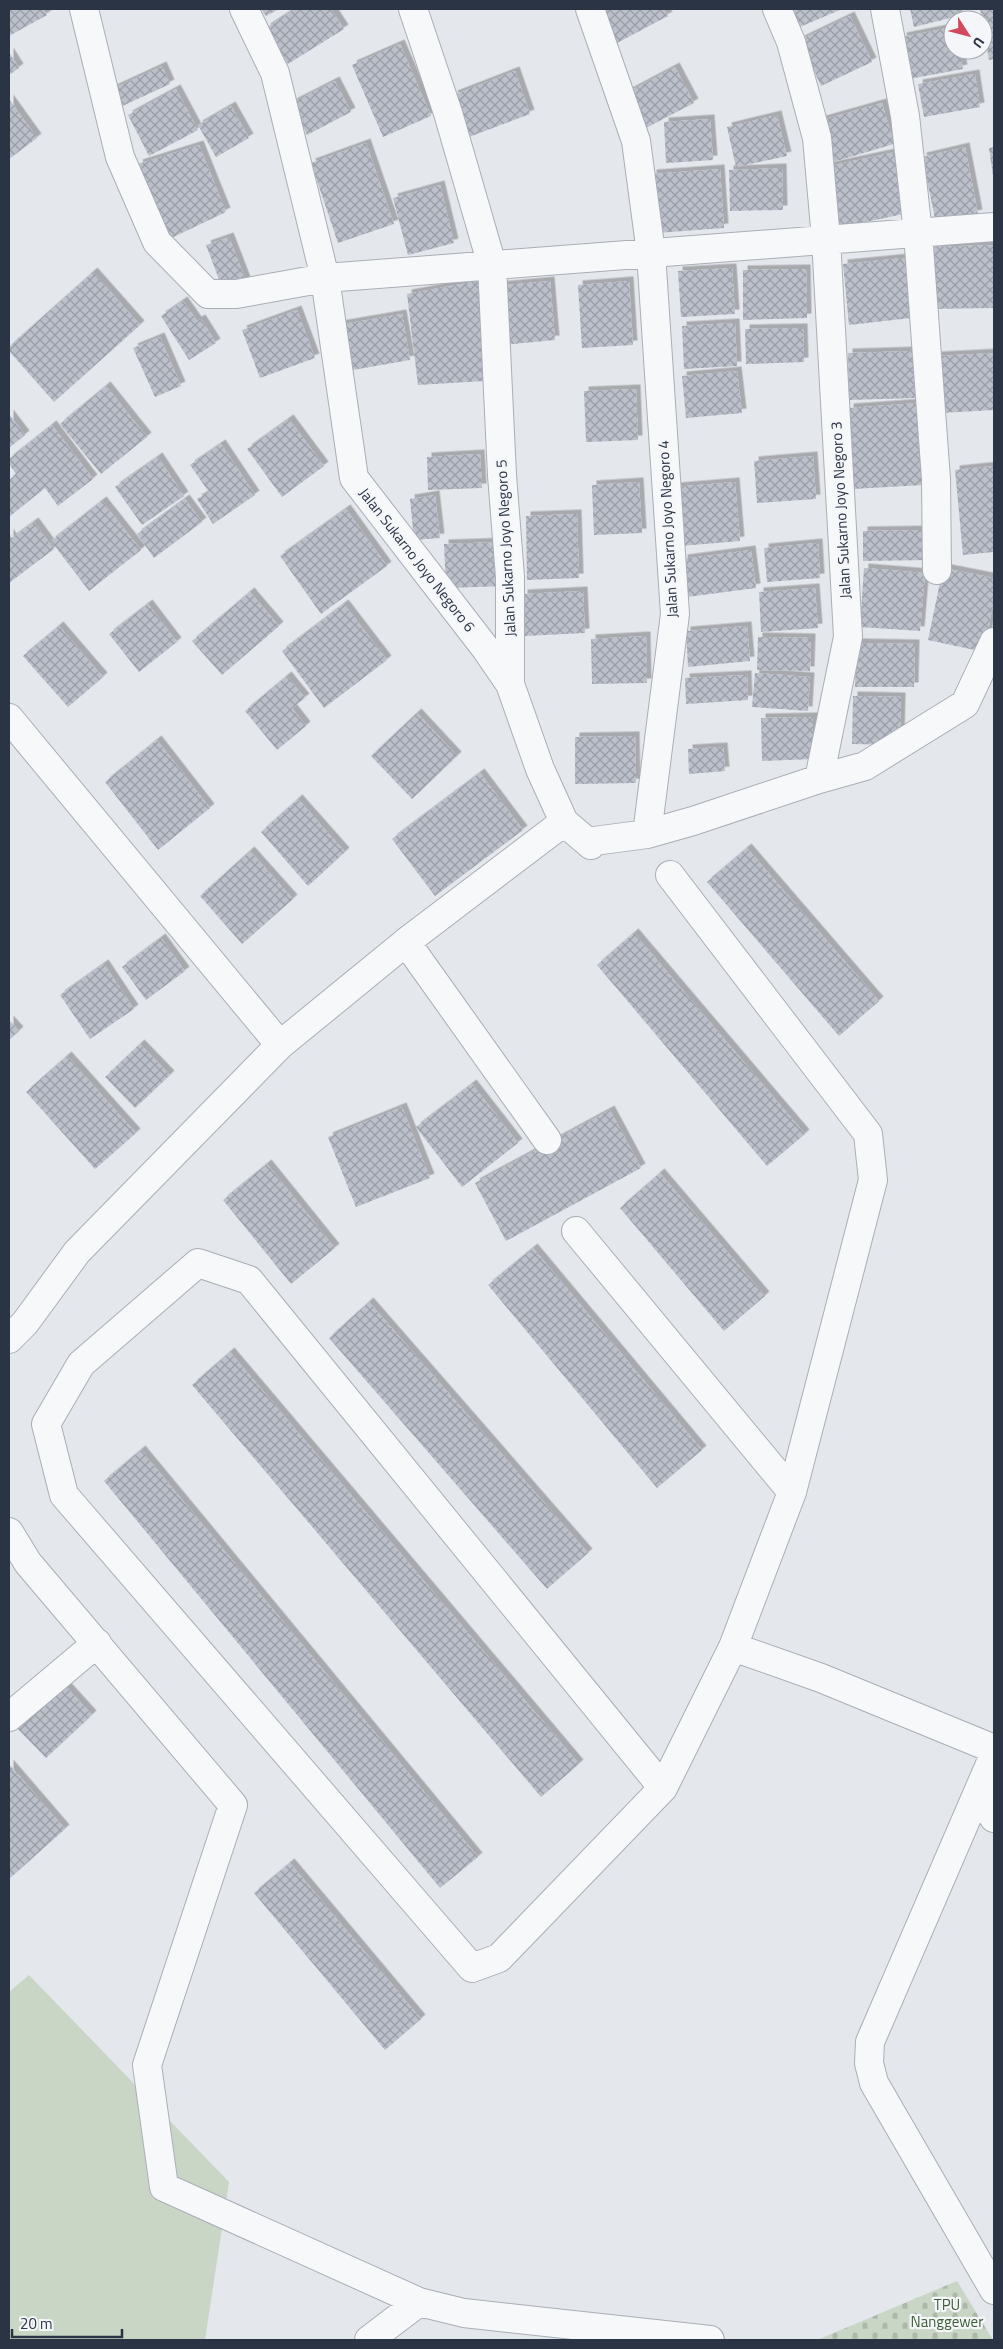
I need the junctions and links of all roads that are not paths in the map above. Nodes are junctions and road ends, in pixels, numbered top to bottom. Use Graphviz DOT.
graph roads {
  1 [pos="84,9"];
  2 [pos="244,9"];
  3 [pos="413,9"];
  4 [pos="590,9"];
  5 [pos="777,9"];
  6 [pos="885,9"];
  7 [pos="994,227"];
  8 [pos="918,233"];
  9 [pos="826,239"];
  10 [pos="651,253"];
  11 [pos="492,265"];
  12 [pos="325,278"];
  13 [pos="937,570"];
  14 [pos="994,642"];
  15 [pos="510,684"];
  16 [pos="9,718"];
  17 [pos="819,779"];
  18 [pos="564,822"];
  19 [pos="647,834"];
  20 [pos="670,875"];
  21 [pos="406,942"];
  22 [pos="280,1046"];
  23 [pos="547,1140"];
  24 [pos="576,1231"];
  25 [pos="9,1339"];
  26 [pos="792,1492"];
  27 [pos="9,1532"];
  28 [pos="96,1644"];
  29 [pos="733,1647"];
  30 [pos="9,1717"];
  31 [pos="994,1749"];
  32 [pos="994,1755"];
  33 [pos="662,1788"];
  34 [pos="979,1792"];
  35 [pos="994,1818"];
  36 [pos="994,2290"];
  37 [pos="419,2302"];
  38 [pos="369,2340"];
  39 [pos="710,2340"];
  1 -- 12 [label="street"];
  2 -- 12 [label="street, Jalan Sukarno Joyo Negoro 6"];
  3 -- 11 [label="street, Jalan Sukarno Joyo Negoro 5"];
  4 -- 10 [label="street, Jalan Sukarno Joyo Negoro 4"];
  5 -- 9 [label="street, Jalan Sukarno Joyo Negoro 3"];
  6 -- 8 [label="street"];
  7 -- 8 [label="street"];
  8 -- 9 [label="street"];
  8 -- 13 [label="street"];
  9 -- 10 [label="street"];
  9 -- 17 [label="street, Jalan Sukarno Joyo Negoro 3"];
  10 -- 11 [label="street"];
  10 -- 19 [label="street, Jalan Sukarno Joyo Negoro 4"];
  11 -- 12 [label="street"];
  11 -- 15 [label="street, Jalan Sukarno Joyo Negoro 5"];
  12 -- 15 [label="street, Jalan Sukarno Joyo Negoro 6"];
  14 -- 17 [label="street"];
  15 -- 18 [label="street, Jalan Sukarno Joyo Negoro 5"];
  16 -- 22 [label="street"];
  17 -- 19 [label="street"];
  18 -- 19 [label="street"];
  18 -- 21 [label="street"];
  20 -- 26 [label="street"];
  21 -- 22 [label="street"];
  21 -- 23 [label="street"];
  22 -- 25 [label="street"];
  24 -- 26 [label="street"];
  26 -- 29 [label="street"];
  27 -- 28 [label="street"];
  28 -- 30 [label="street"];
  28 -- 37 [label="street"];
  29 -- 31 [label="street"];
  29 -- 33 [label="street"];
  32 -- 34 [label="street"];
  33 -- 33 [label="street"];
  34 -- 35 [label="street"];
  34 -- 36 [label="street"];
  37 -- 38 [label="street"];
  37 -- 39 [label="street"];
}
